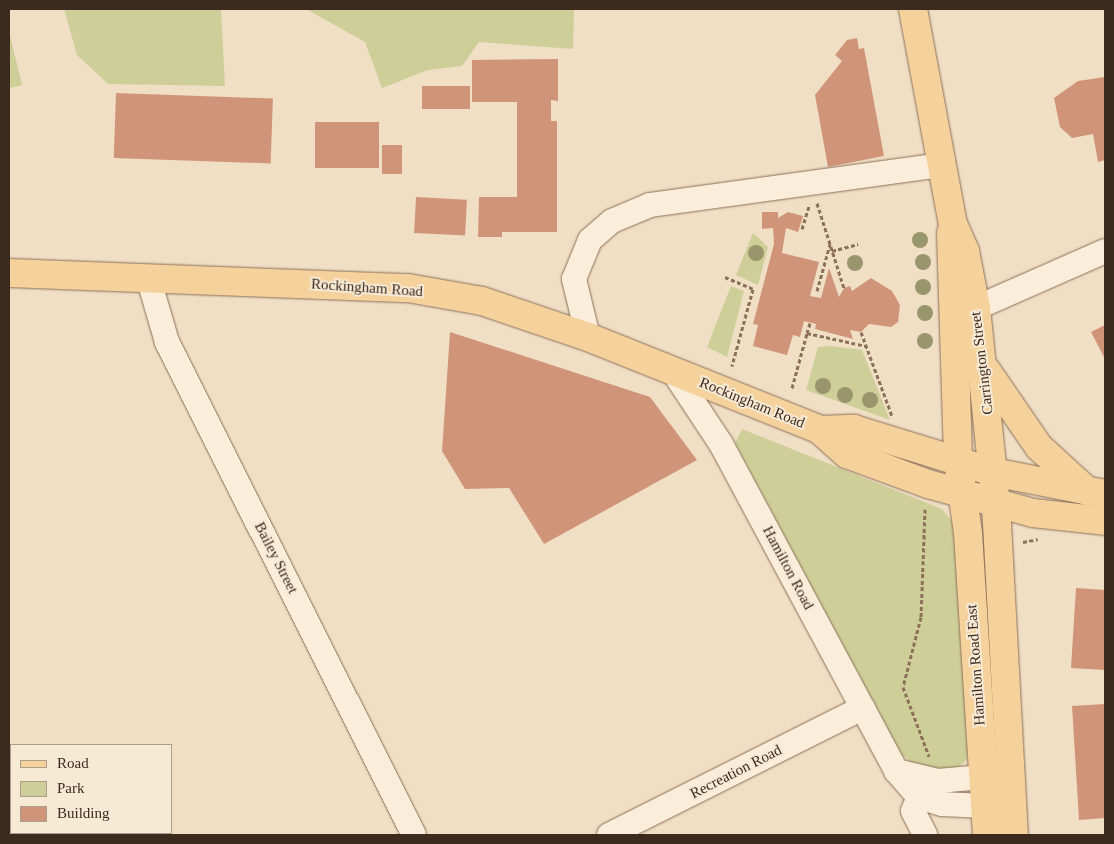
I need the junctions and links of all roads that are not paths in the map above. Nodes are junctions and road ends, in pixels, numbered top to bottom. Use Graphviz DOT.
graph roads {
  1 [pos="913,9"];
  2 [pos="941,165"];
  3 [pos="953,224"];
  4 [pos="1105,251"];
  5 [pos="9,273"];
  6 [pos="148,277"];
  7 [pos="976,308"];
  8 [pos="588,337"];
  9 [pos="982,365"];
  10 [pos="672,370"];
  11 [pos="820,430"];
  12 [pos="958,461"];
  13 [pos="993,472"];
  14 [pos="1096,493"];
  15 [pos="963,496"];
  16 [pos="996,505"];
  17 [pos="1105,522"];
  18 [pos="863,708"];
  19 [pos="896,771"];
  20 [pos="983,776"];
  21 [pos="919,797"];
  22 [pos="985,806"];
  23 [pos="414,835"];
  24 [pos="609,835"];
  25 [pos="925,835"];
  26 [pos="987,835"];
  27 [pos="1014,835"];
  1 -- 2 [label="main road, Carrington Street"];
  2 -- 3 [label="main road, Carrington Street"];
  2 -- 8 [label="street"];
  3 -- 7 [label="main road, Carrington Street"];
  3 -- 12 [label="main road, Carrington Street"];
  4 -- 7 [label="street"];
  5 -- 6 [label="main road, Rockingham Road"];
  6 -- 8 [label="main road, Rockingham Road"];
  6 -- 23 [label="street, Bailey Street"];
  7 -- 9 [label="main road, Carrington Street"];
  8 -- 10 [label="main road, Rockingham Road"];
  9 -- 13 [label="main road, Carrington Street"];
  9 -- 14 [label="main road"];
  10 -- 11 [label="main road, Rockingham Road"];
  10 -- 18 [label="street, Hamilton Road"];
  11 -- 12 [label="main road, Rockingham Road"];
  11 -- 15 [label="main road, Rockingham Road"];
  12 -- 13 [label="main road, Rockingham Road"];
  12 -- 15 [label="main road, Carrington Street"];
  13 -- 14 [label="main road, Rockingham Road"];
  13 -- 16 [label="main road, Carrington Street"];
  15 -- 16 [label="main road, Rockingham Road"];
  15 -- 20 [label="main road, Hamilton Road East"];
  16 -- 17 [label="main road, Rockingham Road"];
  16 -- 27 [label="main road, Hamilton Road East"];
  18 -- 19 [label="street, Hamilton Road"];
  18 -- 24 [label="street, Recreation Road"];
  19 -- 20 [label="street"];
  19 -- 21 [label="street, Hamilton Road"];
  20 -- 22 [label="main road, Hamilton Road East"];
  21 -- 22 [label="street"];
  21 -- 25 [label="street"];
  22 -- 26 [label="main road, Hamilton Road East"];
}
